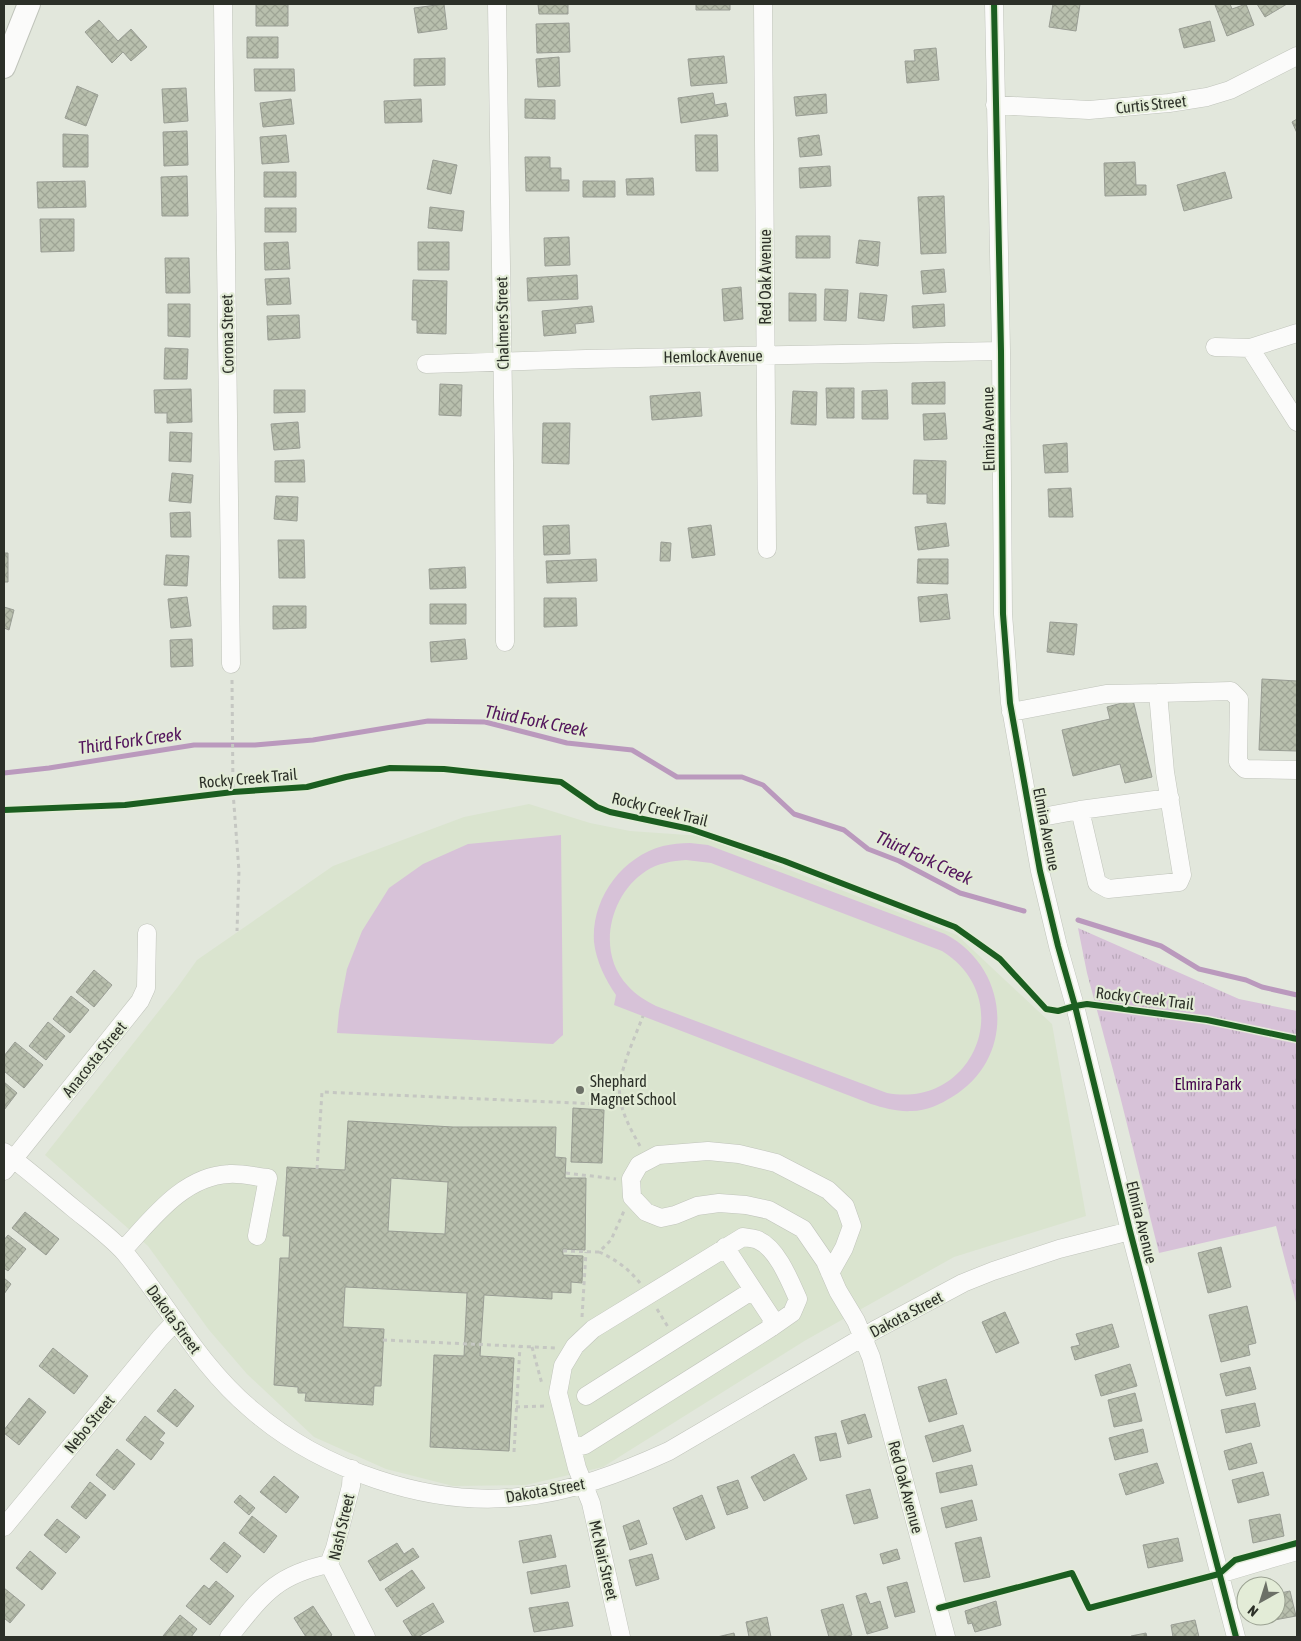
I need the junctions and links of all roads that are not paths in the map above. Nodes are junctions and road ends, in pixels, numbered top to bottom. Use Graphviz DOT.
graph roads {
  1 [pos="30,4"];
  2 [pos="223,4"];
  3 [pos="497,4"];
  4 [pos="763,4"];
  5 [pos="994,4"];
  6 [pos="1297,56"];
  7 [pos="4,67"];
  8 [pos="995,105"];
  9 [pos="1297,333"];
  10 [pos="1215,347"];
  11 [pos="1250,348"];
  12 [pos="1001,351"];
  13 [pos="766,356"];
  14 [pos="502,362"];
  15 [pos="426,364"];
  16 [pos="1297,422"];
  17 [pos="767,550"];
  18 [pos="504,642"];
  19 [pos="231,664"];
  20 [pos="1158,694"];
  21 [pos="1011,712"];
  22 [pos="1297,770"];
  23 [pos="1170,798"];
  24 [pos="1080,810"];
  25 [pos="1031,819"];
  26 [pos="147,933"];
  27 [pos="7,1160"];
  28 [pos="1130,1231"];
  29 [pos="257,1236"];
  30 [pos="725,1247"];
  31 [pos="123,1250"];
  32 [pos="830,1272"];
  33 [pos="753,1290"];
  34 [pos="175,1322"];
  35 [pos="772,1327"];
  36 [pos="863,1337"];
  37 [pos="586,1396"];
  38 [pos="572,1448"];
  39 [pos="352,1469"];
  40 [pos="584,1484"];
  41 [pos="4,1527"];
  42 [pos="1297,1551"];
  43 [pos="329,1564"];
  44 [pos="1219,1574"];
  45 [pos="229,1637"];
  46 [pos="366,1637"];
  47 [pos="621,1637"];
  48 [pos="943,1637"];
  49 [pos="1236,1637"];
  1 -- 7 [label="main road"];
  2 -- 19 [label="street, Corona Street"];
  3 -- 14 [label="street, Chalmers Street"];
  4 -- 13 [label="street, Red Oak Avenue"];
  5 -- 8 [label="street, Elmira Avenue"];
  6 -- 8 [label="street, Curtis Street"];
  8 -- 12 [label="street, Elmira Avenue"];
  9 -- 11 [label="street"];
  10 -- 11 [label="street"];
  11 -- 16 [label="street"];
  12 -- 13 [label="street, Hemlock Avenue"];
  12 -- 21 [label="street, Elmira Avenue"];
  13 -- 14 [label="street, Hemlock Avenue"];
  13 -- 17 [label="street, Red Oak Avenue"];
  14 -- 15 [label="street, Hemlock Avenue"];
  14 -- 18 [label="street, Chalmers Street"];
  20 -- 21 [label="street"];
  20 -- 22 [label="street"];
  20 -- 23 [label="street"];
  21 -- 25 [label="street, Elmira Avenue"];
  23 -- 24 [label="street"];
  23 -- 24 [label="street"];
  24 -- 25 [label="street"];
  25 -- 28 [label="street, Elmira Avenue"];
  26 -- 27 [label="street, Anacosta Street"];
  27 -- 31 [label="street, Dakota Street"];
  28 -- 36 [label="street, Dakota Street"];
  28 -- 44 [label="street, Elmira Avenue"];
  29 -- 31 [label="street"];
  30 -- 33 [label="street"];
  30 -- 35 [label="street, Mc Nair Street"];
  30 -- 38 [label="street, Mc Nair Street"];
  31 -- 34 [label="street, Dakota Street"];
  32 -- 32 [label="street, Red Oak Avenue"];
  32 -- 36 [label="street, Red Oak Avenue"];
  33 -- 35 [label="street"];
  33 -- 37 [label="street"];
  34 -- 39 [label="street, Dakota Street"];
  34 -- 41 [label="street, Nebo Street"];
  35 -- 38 [label="street, Mc Nair Street"];
  36 -- 40 [label="street, Dakota Street"];
  36 -- 48 [label="street, Red Oak Avenue"];
  38 -- 40 [label="street, Mc Nair Street"];
  39 -- 40 [label="street, Dakota Street"];
  39 -- 43 [label="street, Nash Street"];
  40 -- 47 [label="street, Mc Nair Street"];
  42 -- 44 [label="street"];
  43 -- 45 [label="street"];
  43 -- 46 [label="street, Nash Street"];
  44 -- 49 [label="street, Elmira Avenue"];
}
